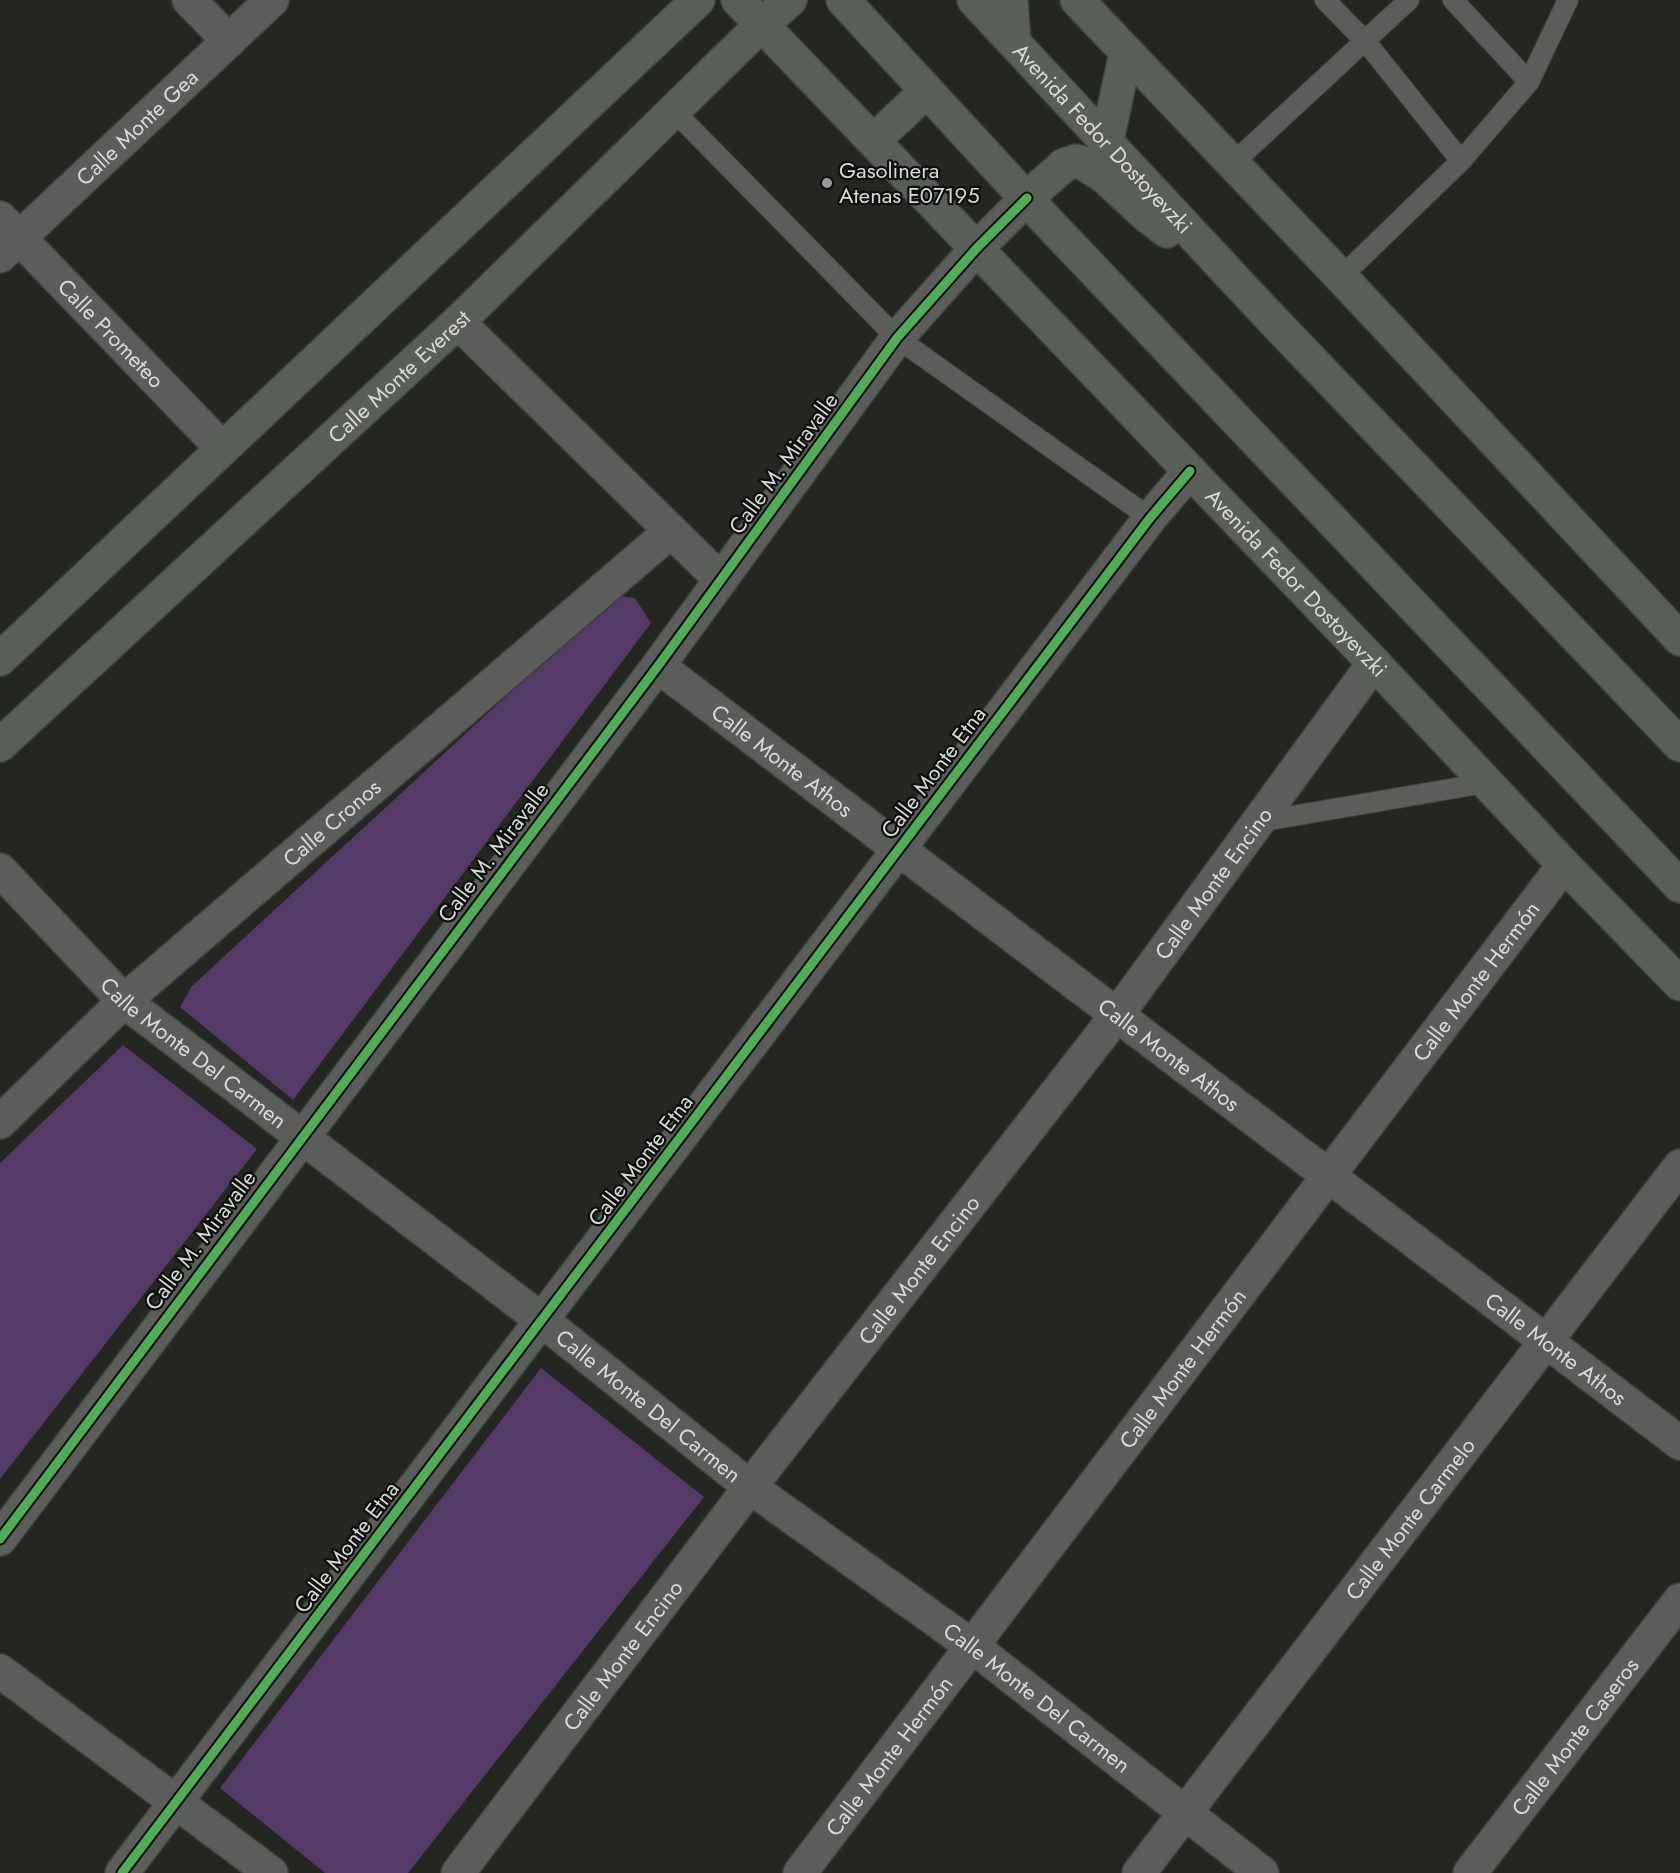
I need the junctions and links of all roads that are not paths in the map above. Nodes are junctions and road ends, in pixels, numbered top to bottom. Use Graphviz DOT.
graph roads {
  1 [pos="189,0"];
  2 [pos="272,0"];
  3 [pos="698,0"];
  4 [pos="738,0"];
  5 [pos="790,0"];
  6 [pos="843,0"];
  7 [pos="974,0"];
  8 [pos="1011,0"];
  9 [pos="1077,0"];
  10 [pos="1325,0"];
  11 [pos="1409,0"];
  12 [pos="1453,0"];
  13 [pos="1568,0"];
  14 [pos="762,24"];
  15 [pos="228,41"];
  16 [pos="1014,42"];
  17 [pos="1366,42"];
  18 [pos="1126,53"];
  19 [pos="1530,82"];
  20 [pos="927,91"];
  21 [pos="674,111"];
  22 [pos="874,140"];
  23 [pos="1107,140"];
  24 [pos="1461,161"];
  25 [pos="1233,163"];
  26 [pos="1027,198"];
  27 [pos="6,237"];
  28 [pos="976,249"];
  29 [pos="1215,259"];
  30 [pos="1341,277"];
  31 [pos="458,322"];
  32 [pos="897,338"];
  33 [pos="222,448"];
  34 [pos="1190,471"];
  35 [pos="1150,518"];
  36 [pos="671,531"];
  37 [pos="721,580"];
  38 [pos="1680,639"];
  39 [pos="0,659"];
  40 [pos="1374,663"];
  41 [pos="657,666"];
  42 [pos="0,745"];
  43 [pos="1680,745"];
  44 [pos="1485,783"];
  45 [pos="1258,822"];
  46 [pos="899,850"];
  47 [pos="1564,865"];
  48 [pos="0,870"];
  49 [pos="1680,886"];
  50 [pos="1680,984"];
  51 [pos="124,1001"];
  52 [pos="1117,1015"];
  53 [pos="0,1122"];
  54 [pos="302,1138"];
  55 [pos="1680,1166"];
  56 [pos="1328,1176"];
  57 [pos="543,1321"];
  58 [pos="1546,1341"];
  59 [pos="1680,1443"];
  60 [pos="750,1487"];
  61 [pos="0,1539"];
  62 [pos="1680,1600"];
  63 [pos="972,1646"];
  64 [pos="0,1671"];
  65 [pos="176,1802"];
  66 [pos="1185,1813"];
  67 [pos="122,1873"];
  68 [pos="271,1873"];
  69 [pos="458,1873"];
  70 [pos="800,1873"];
  71 [pos="1139,1873"];
  72 [pos="1263,1873"];
  73 [pos="1470,1873"];
  1 -- 15 [label="street"];
  2 -- 15 [label="street, Calle Monte Gea"];
  3 -- 33 [label="street"];
  4 -- 14 [label="street, Avenida Fedor Dostoyevzki"];
  5 -- 14 [label="street, Calle Monte Everest"];
  6 -- 20 [label="street"];
  7 -- 16 [label="street, Avenida Fedor Dostoyevzki"];
  8 -- 16 [label="street"];
  9 -- 18 [label="street"];
  10 -- 17 [label="lane"];
  11 -- 17 [label="lane"];
  12 -- 19 [label="lane"];
  13 -- 19 [label="lane"];
  14 -- 21 [label="street, Calle Monte Everest"];
  14 -- 22 [label="street, Avenida Fedor Dostoyevzki"];
  15 -- 27 [label="street, Calle Monte Gea"];
  16 -- 23 [label="street, Avenida Fedor Dostoyevzki"];
  17 -- 24 [label="lane"];
  17 -- 25 [label="lane"];
  18 -- 23 [label="street"];
  18 -- 25 [label="street"];
  19 -- 24 [label="lane"];
  20 -- 22 [label="street"];
  20 -- 26 [label="street"];
  21 -- 31 [label="street, Calle Monte Everest"];
  21 -- 32 [label="lane"];
  22 -- 28 [label="street, Avenida Fedor Dostoyevzki"];
  23 -- 29 [label="street, Avenida Fedor Dostoyevzki"];
  24 -- 30 [label="lane"];
  25 -- 30 [label="street"];
  26 -- 28 [label="street, Calle M. Miravalle"];
  26 -- 29 [label="street"];
  26 -- 49 [label="street"];
  27 -- 33 [label="street, Calle Prometeo"];
  28 -- 32 [label="street, Calle M. Miravalle"];
  28 -- 34 [label="street, Avenida Fedor Dostoyevzki"];
  29 -- 43 [label="street, Avenida Fedor Dostoyevzki"];
  30 -- 38 [label="street"];
  31 -- 36 [label="street"];
  31 -- 42 [label="street, Calle Monte Everest"];
  32 -- 35 [label="lane"];
  32 -- 37 [label="street, Calle M. Miravalle"];
  33 -- 39 [label="street"];
  34 -- 35 [label="street, Calle Monte Etna"];
  34 -- 40 [label="street, Avenida Fedor Dostoyevzki"];
  35 -- 46 [label="street, Calle Monte Etna"];
  36 -- 37 [label="street"];
  36 -- 51 [label="street, Calle Cronos"];
  37 -- 41 [label="street, Calle M. Miravalle"];
  40 -- 44 [label="street, Avenida Fedor Dostoyevzki"];
  40 -- 45 [label="street, Calle Monte Encino"];
  41 -- 46 [label="street, Calle Monte Athos"];
  41 -- 54 [label="street, Calle M. Miravalle"];
  44 -- 45 [label="lane"];
  44 -- 47 [label="street, Avenida Fedor Dostoyevzki"];
  45 -- 52 [label="street, Calle Monte Encino"];
  46 -- 52 [label="street, Calle Monte Athos"];
  46 -- 57 [label="street, Calle Monte Etna"];
  47 -- 50 [label="street, Avenida Fedor Dostoyevzki"];
  47 -- 56 [label="street, Calle Monte Hermón"];
  48 -- 51 [label="street, Calle Monte Del Carmen"];
  51 -- 53 [label="street, Calle Cronos"];
  51 -- 54 [label="street, Calle Monte Del Carmen"];
  52 -- 56 [label="street, Calle Monte Athos"];
  52 -- 60 [label="street, Calle Monte Encino"];
  54 -- 57 [label="street, Calle Monte Del Carmen"];
  54 -- 61 [label="street, Calle M. Miravalle"];
  55 -- 58 [label="street, Calle Monte Carmelo"];
  56 -- 58 [label="street, Calle Monte Athos"];
  56 -- 63 [label="street, Calle Monte Hermón"];
  57 -- 60 [label="street, Calle Monte Del Carmen"];
  57 -- 65 [label="street, Calle Monte Etna"];
  58 -- 59 [label="street, Calle Monte Athos"];
  58 -- 66 [label="street, Calle Monte Carmelo"];
  60 -- 63 [label="street, Calle Monte Del Carmen"];
  60 -- 69 [label="street, Calle Monte Encino"];
  62 -- 73 [label="street, Calle Monte Caseros"];
  63 -- 66 [label="street, Calle Monte Del Carmen"];
  63 -- 70 [label="street, Calle Monte Hermón"];
  64 -- 65 [label="street"];
  65 -- 67 [label="street, Calle Monte Etna"];
  65 -- 68 [label="street"];
  66 -- 71 [label="street, Calle Monte Carmelo"];
  66 -- 72 [label="street, Calle Monte Del Carmen"];
}
